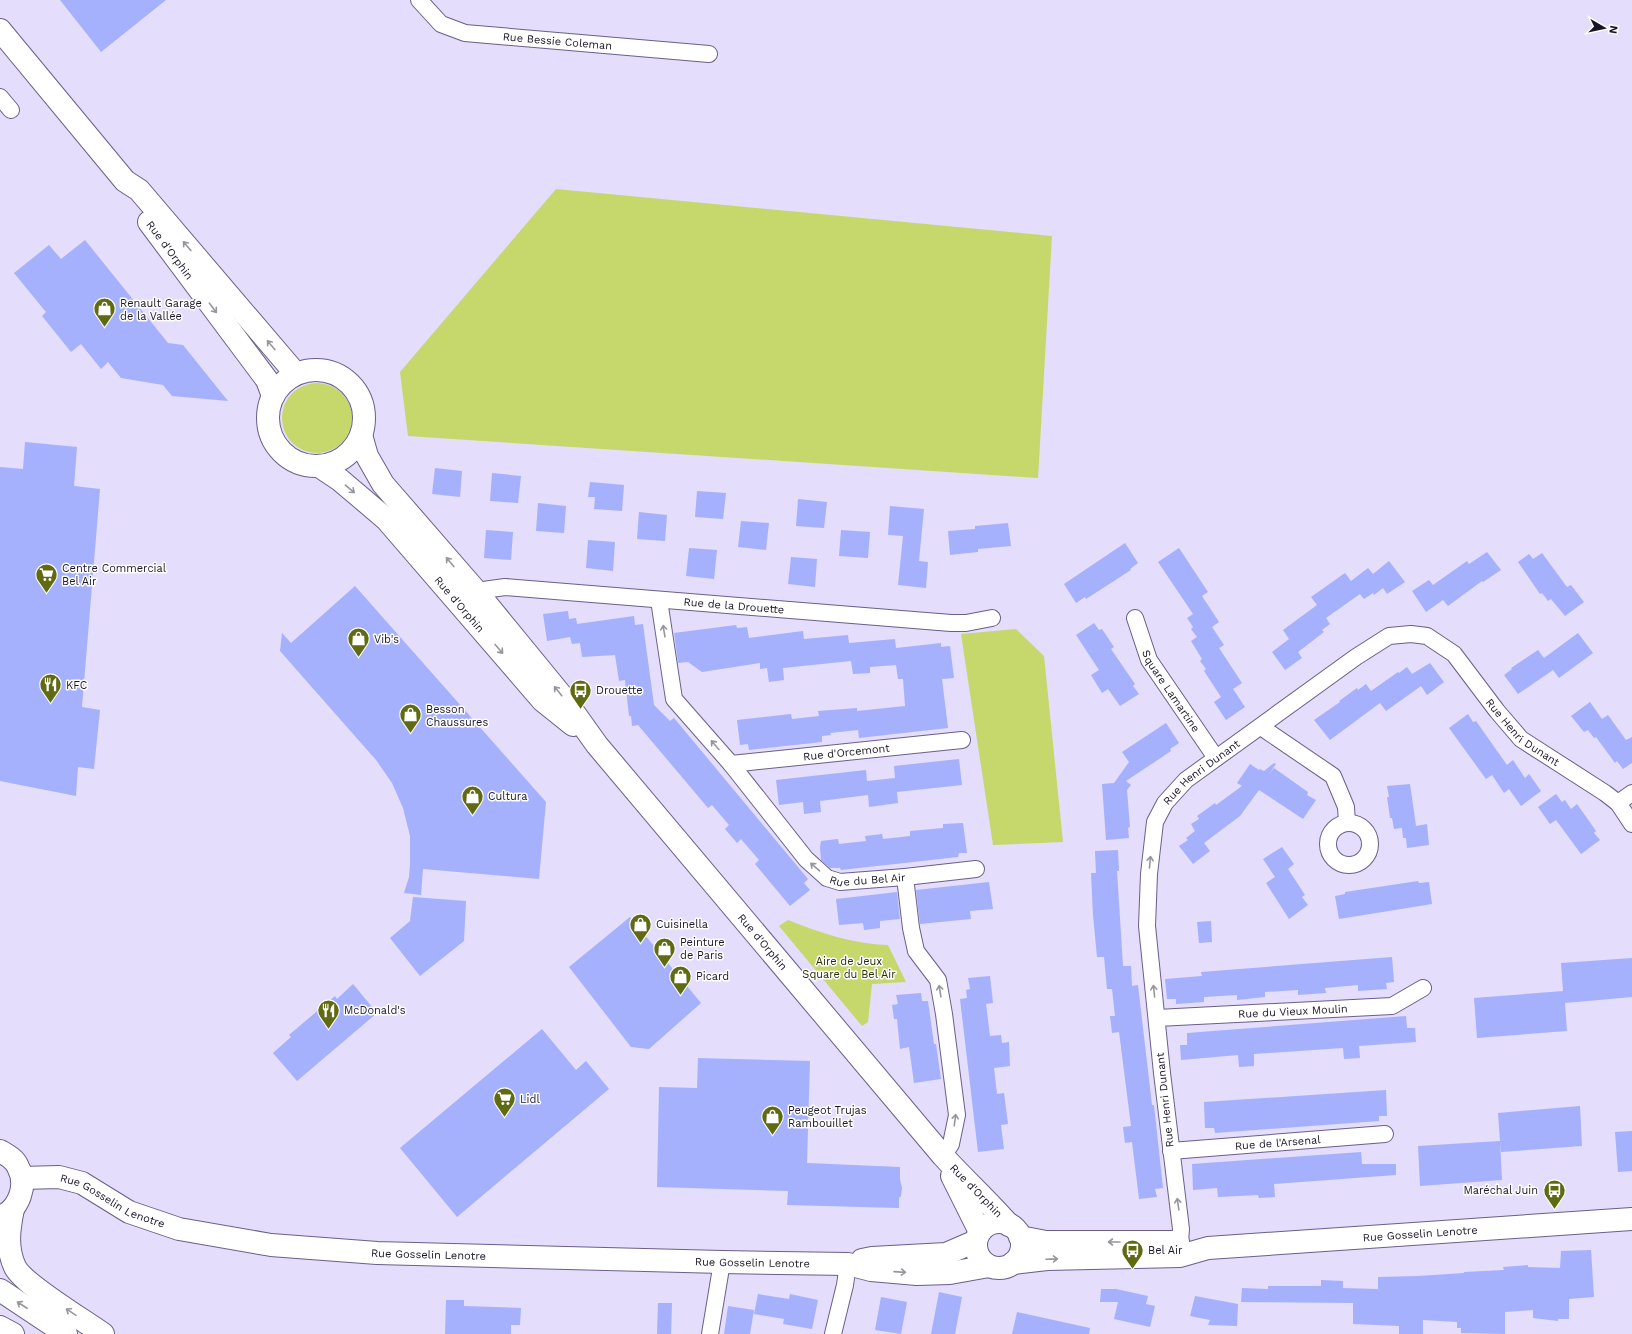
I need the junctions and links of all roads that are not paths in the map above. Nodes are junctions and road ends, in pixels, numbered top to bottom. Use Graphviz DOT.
graph roads {
  1 [pos="419,0"];
  2 [pos="0,30"];
  3 [pos="709,54"];
  4 [pos="0,97"];
  5 [pos="11,110"];
  6 [pos="125,181"];
  7 [pos="296,374"];
  8 [pos="273,396"];
  9 [pos="361,435"];
  10 [pos="319,466"];
  11 [pos="476,591"];
  12 [pos="455,599"];
  13 [pos="659,600"];
  14 [pos="992,618"];
  15 [pos="1135,618"];
  16 [pos="1261,727"];
  17 [pos="962,740"];
  18 [pos="597,745"];
  19 [pos="1216,758"];
  20 [pos="731,764"];
  21 [pos="1632,793"];
  22 [pos="1618,804"];
  23 [pos="1347,823"];
  24 [pos="1632,824"];
  25 [pos="976,869"];
  26 [pos="905,877"];
  27 [pos="1423,988"];
  28 [pos="1157,1018"];
  29 [pos="1385,1134"];
  30 [pos="0,1151"];
  31 [pos="1171,1151"];
  32 [pos="943,1156"];
  33 [pos="22,1178"];
  34 [pos="6,1213"];
  35 [pos="1632,1219"];
  36 [pos="1014,1231"];
  37 [pos="978,1236"];
  38 [pos="1180,1242"];
  39 [pos="1208,1248"];
  40 [pos="1148,1258"];
  41 [pos="722,1262"];
  42 [pos="1013,1263"];
  43 [pos="848,1264"];
  44 [pos="989,1266"];
  45 [pos="0,1290"];
  46 [pos="0,1327"];
  47 [pos="13,1334"];
  48 [pos="66,1334"];
  49 [pos="103,1334"];
  50 [pos="710,1334"];
  51 [pos="833,1334"];
  1 -- 3 [label="street, Rue Bessie Coleman"];
  2 -- 6 [label="main road, Rue d'Orphin"];
  4 -- 5 [label="street"];
  7 -- 6 [label="main road, Rue d'Orphin, one-way"];
  6 -- 8 [label="main road, Rue d'Orphin, one-way"];
  7 -- 8 [label="main road"];
  7 -- 9 [label="main road"];
  8 -- 10 [label="main road"];
  9 -- 10 [label="main road"];
  11 -- 9 [label="main road, Rue d'Orphin, one-way"];
  10 -- 12 [label="main road, Rue d'Orphin, one-way"];
  11 -- 12 [label="main road"];
  11 -- 13 [label="street, Rue de la Drouette"];
  18 -- 11 [label="main road, Rue d'Orphin, one-way"];
  12 -- 18 [label="main road, Rue d'Orphin, one-way"];
  13 -- 14 [label="street, Rue de la Drouette"];
  20 -- 13 [label="street, Rue du Bel Air, one-way"];
  15 -- 19 [label="street, Square Lamartine"];
  16 -- 19 [label="street, Rue Henri Dunant"];
  16 -- 22 [label="street, Rue Henri Dunant"];
  16 -- 23 [label="street"];
  17 -- 20 [label="street, Rue d'Orcemont"];
  18 -- 32 [label="main road, Rue d'Orphin"];
  28 -- 19 [label="street, Rue Henri Dunant, one-way"];
  26 -- 20 [label="street, Rue du Bel Air, one-way"];
  21 -- 22 [label="street"];
  22 -- 24 [label="street, Rue Henri Dunant"];
  25 -- 26 [label="street"];
  32 -- 26 [label="street, Rue du Bel Air, one-way"];
  27 -- 28 [label="street, Rue du Vieux Moulin"];
  28 -- 31 [label="street, Rue Henri Dunant"];
  29 -- 31 [label="street, Rue de l'Arsenal"];
  30 -- 33 [label="main road"];
  38 -- 31 [label="street, Rue Henri Dunant, one-way"];
  32 -- 36 [label="main road, Rue d'Orphin"];
  32 -- 37 [label="main road, Rue d'Orphin"];
  33 -- 34 [label="main road"];
  33 -- 41 [label="main road, Rue Gosselin Lenotre"];
  49 -- 34 [label="main road, one-way"];
  35 -- 39 [label="main road, Rue Gosselin Lenotre"];
  36 -- 37 [label="main road"];
  38 -- 36 [label="main road, Rue Gosselin Lenotre, one-way"];
  36 -- 42 [label="main road"];
  37 -- 43 [label="main road, Rue Gosselin Lenotre"];
  37 -- 44 [label="main road"];
  38 -- 39 [label="main road, Rue Gosselin Lenotre"];
  38 -- 40 [label="street"];
  39 -- 40 [label="main road, Rue Gosselin Lenotre"];
  42 -- 40 [label="main road, Rue Gosselin Lenotre, one-way"];
  41 -- 43 [label="main road, Rue Gosselin Lenotre"];
  41 -- 50 [label="street"];
  42 -- 44 [label="main road"];
  43 -- 44 [label="main road, Rue Gosselin Lenotre, one-way"];
  43 -- 51 [label="street"];
  48 -- 45 [label="main road, one-way"];
  46 -- 47 [label="main road"];
}
